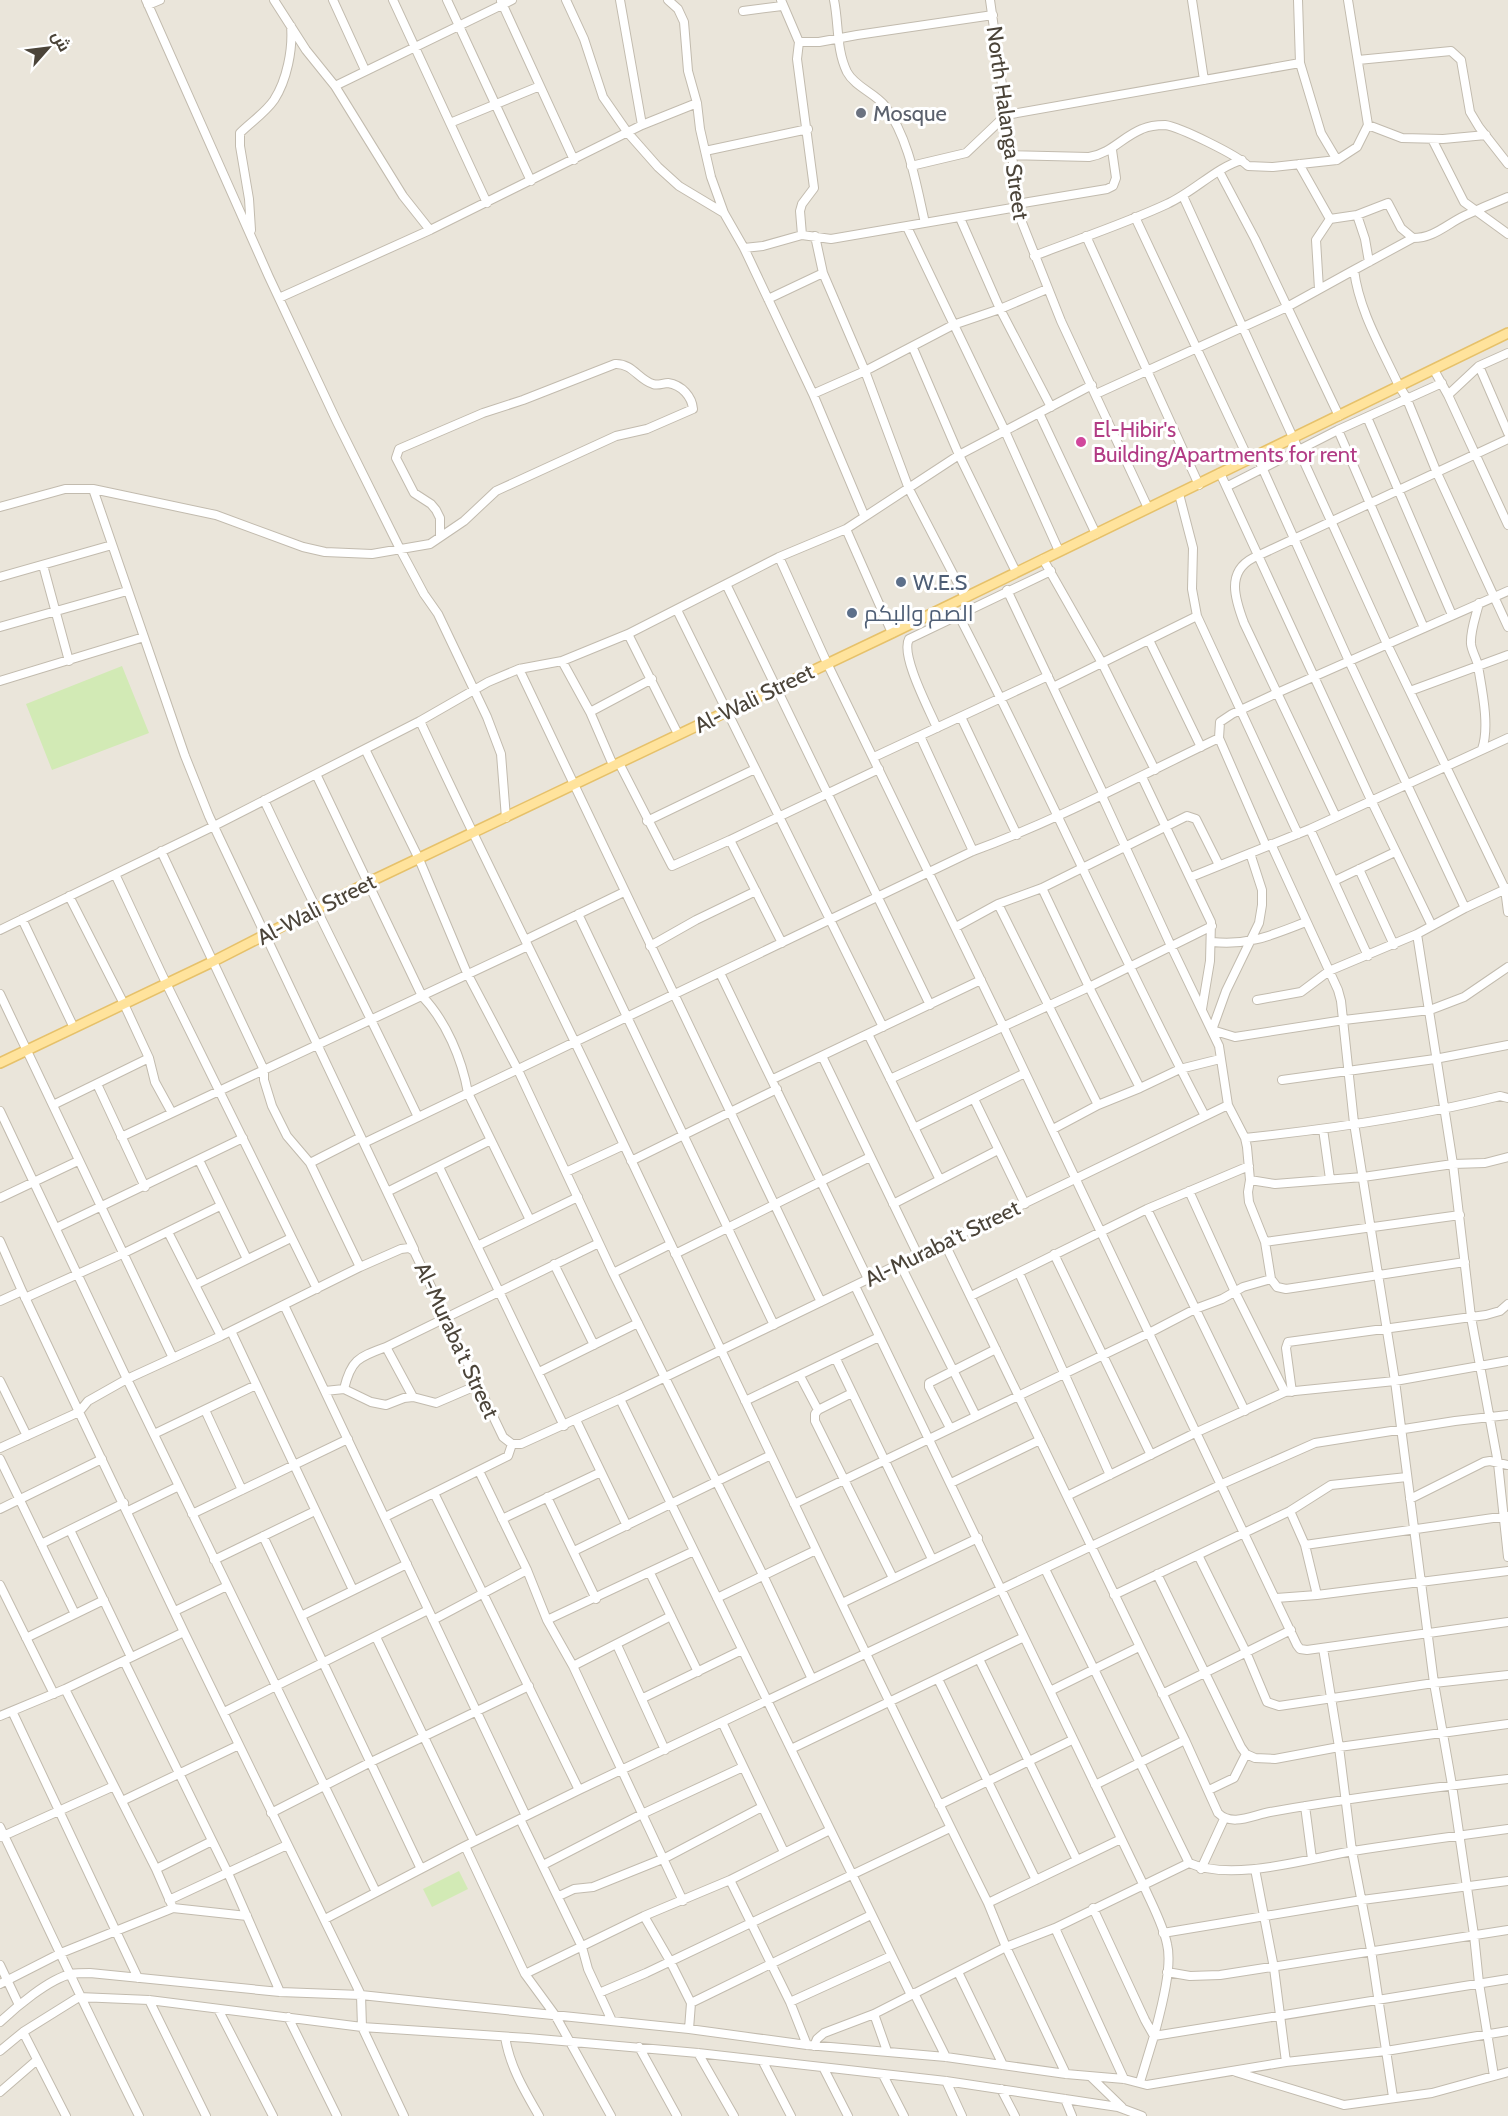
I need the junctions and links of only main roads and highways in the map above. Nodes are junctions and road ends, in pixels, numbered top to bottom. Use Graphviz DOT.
graph roads {
  1 [pos="1508,333"];
  2 [pos="0,1063"];
  1 -- 2 [label="main road, Al-Wali Street"];
}
